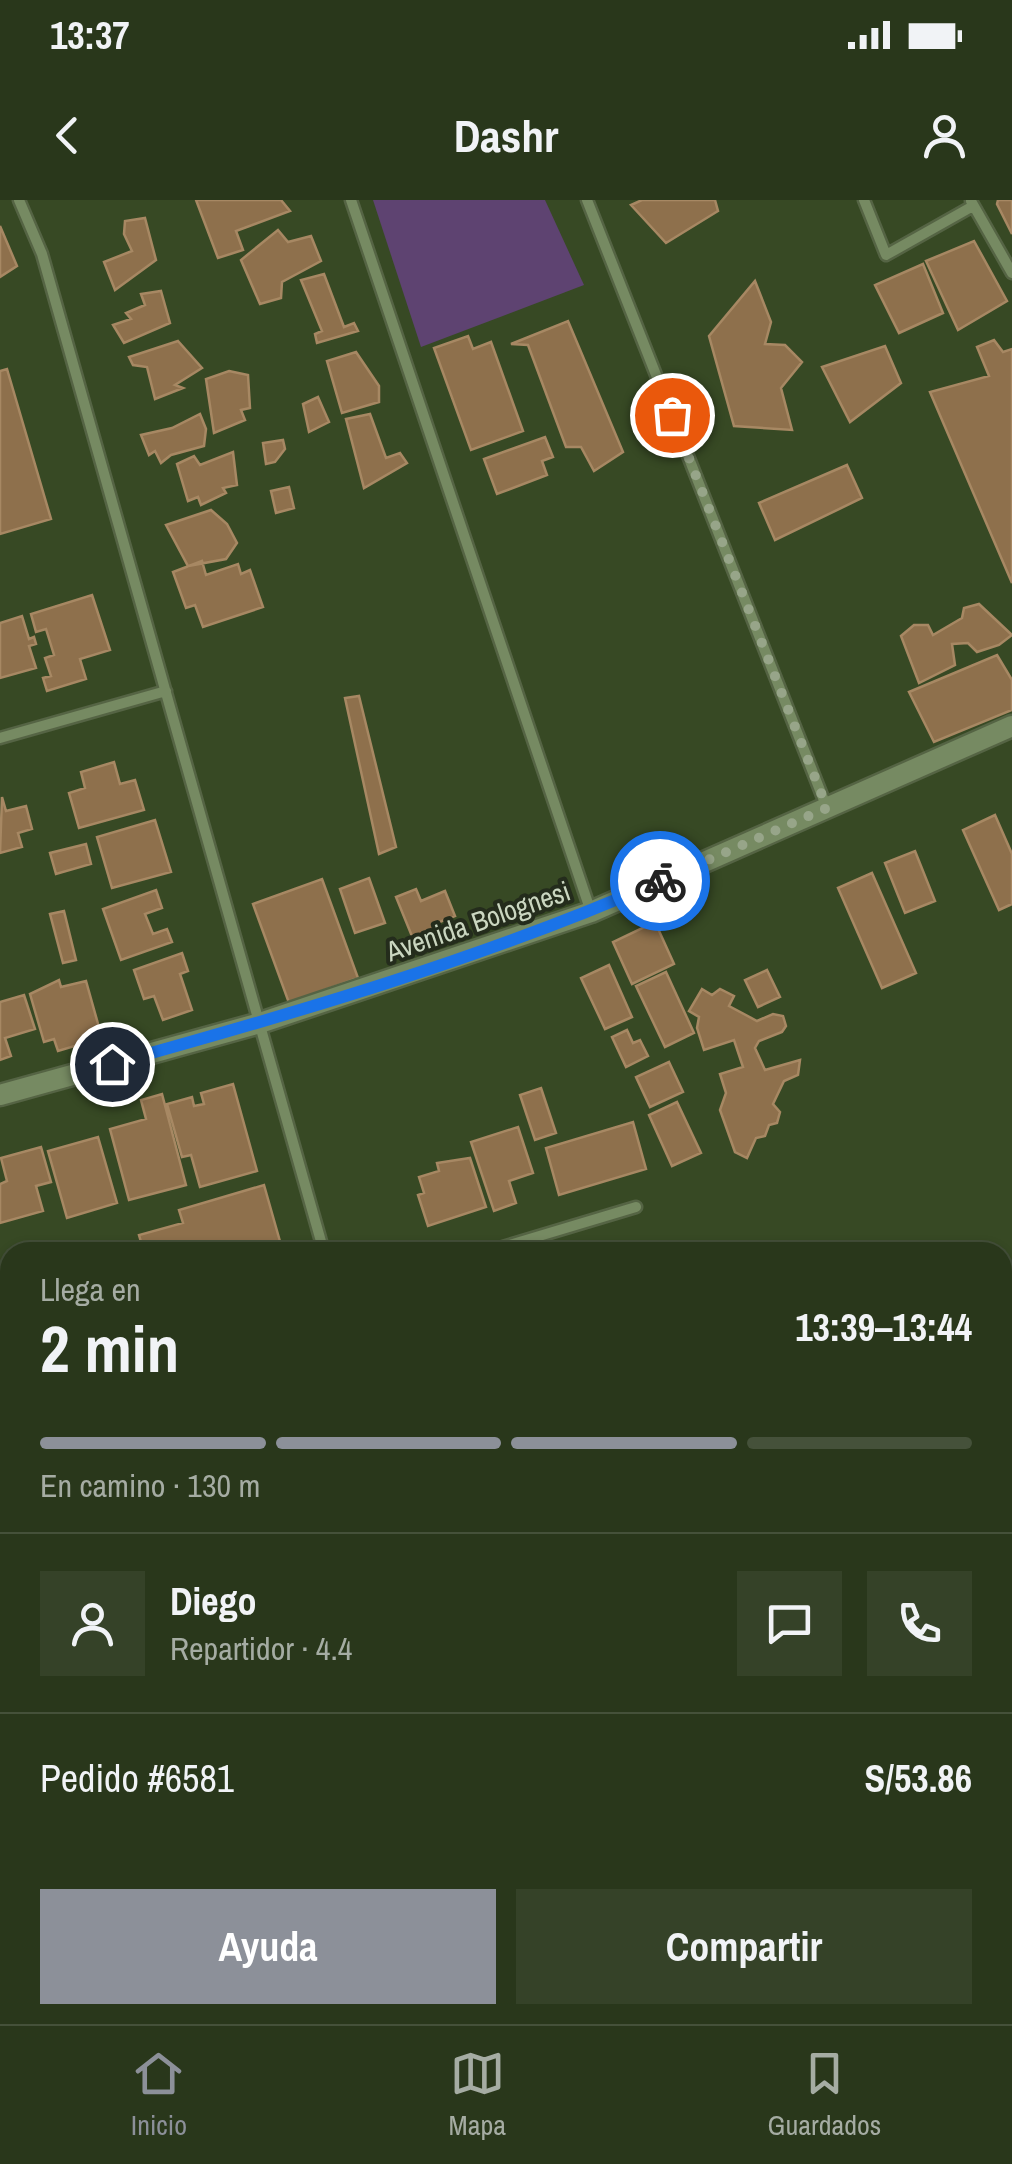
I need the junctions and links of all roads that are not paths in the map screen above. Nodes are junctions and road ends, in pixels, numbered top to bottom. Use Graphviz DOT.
graph roads {
  1 [pos="18,200"];
  2 [pos="351,200"];
  3 [pos="586,200"];
  4 [pos="864,200"];
  5 [pos="972,203"];
  6 [pos="1012,273"];
  7 [pos="166,691"];
  8 [pos="1012,726"];
  9 [pos="0,738"];
  10 [pos="827,808"];
  11 [pos="591,912"];
  12 [pos="260,1023"];
  13 [pos="0,1095"];
  14 [pos="636,1207"];
  15 [pos="321,1242"];
  16 [pos="519,1242"];
  1 -- 7 [label="street"];
  2 -- 11 [label="street"];
  3 -- 10 [label="street"];
  4 -- 5 [label="street"];
  5 -- 6 [label="street"];
  7 -- 9 [label="street"];
  7 -- 12 [label="street"];
  8 -- 10 [label="main road, Avenida Bolognesi"];
  10 -- 11 [label="main road, Avenida Bolognesi"];
  11 -- 12 [label="main road, Avenida Bolognesi"];
  12 -- 13 [label="main road, Avenida Bolognesi"];
  12 -- 15 [label="street"];
  14 -- 16 [label="street"];
}
